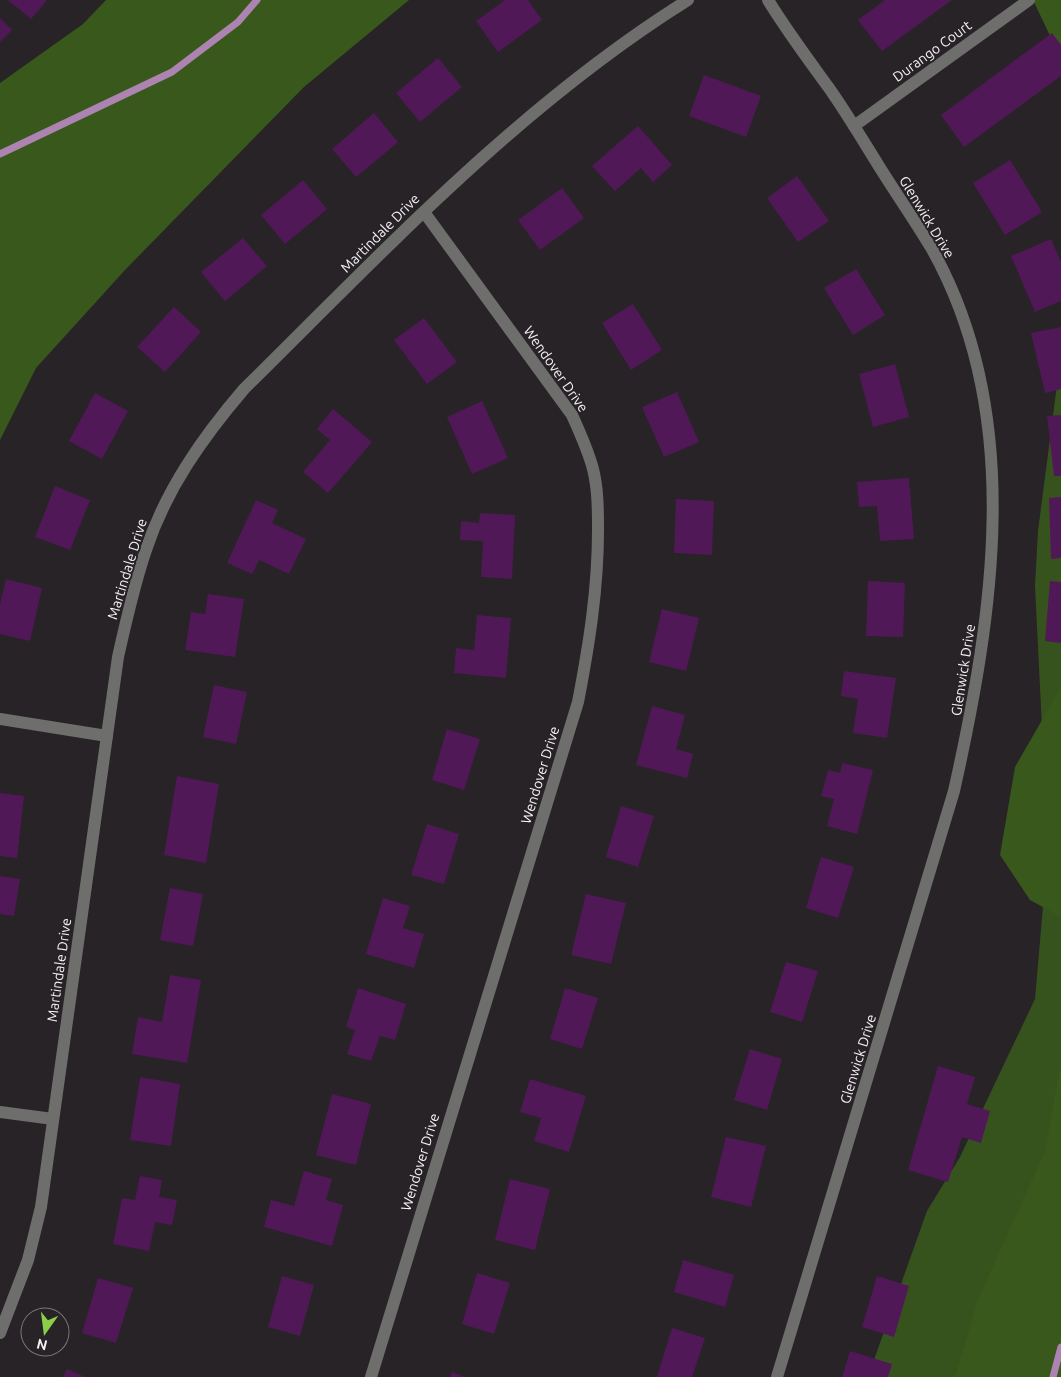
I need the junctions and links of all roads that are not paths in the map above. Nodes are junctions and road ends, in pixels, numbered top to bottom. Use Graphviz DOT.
graph roads {
  1 [pos="688,0"];
  2 [pos="768,0"];
  3 [pos="1029,0"];
  4 [pos="854,126"];
  5 [pos="424,212"];
  6 [pos="0,719"];
  7 [pos="107,736"];
  8 [pos="0,1112"];
  9 [pos="53,1119"];
  10 [pos="0,1333"];
  11 [pos="371,1377"];
  12 [pos="777,1377"];
  1 -- 5 [label="street, Martindale Drive"];
  2 -- 4 [label="street, Glenwick Drive"];
  3 -- 4 [label="street, Durango Court"];
  4 -- 12 [label="street, Glenwick Drive"];
  5 -- 7 [label="street, Martindale Drive"];
  5 -- 11 [label="street, Wendover Drive"];
  6 -- 7 [label="street"];
  7 -- 9 [label="street, Martindale Drive"];
  8 -- 9 [label="street"];
  9 -- 10 [label="street, Martindale Drive"];
}
